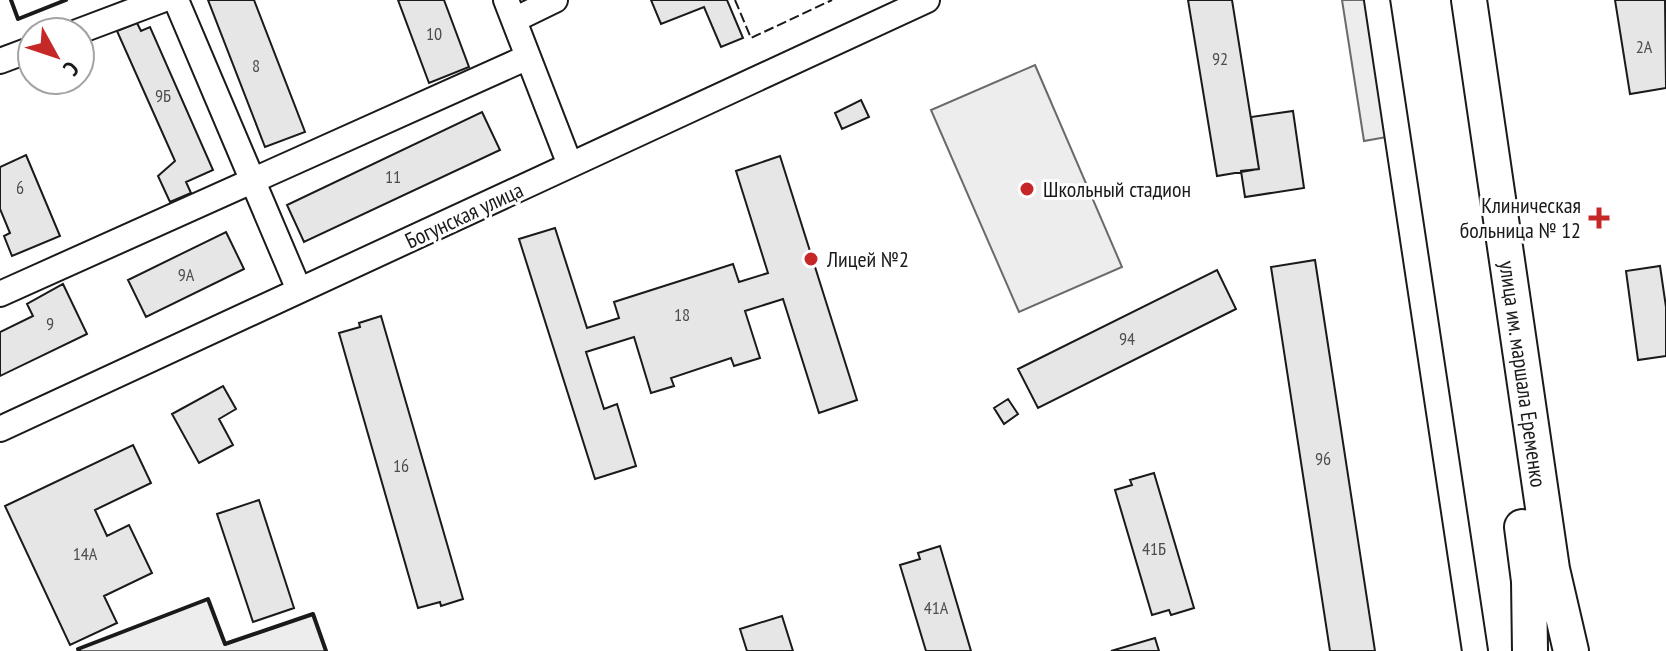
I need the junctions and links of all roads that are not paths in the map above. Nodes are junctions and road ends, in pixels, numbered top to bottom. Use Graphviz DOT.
graph roads {
  1 [pos="162,0"];
  2 [pos="176,0"];
  3 [pos="555,0"];
  4 [pos="927,0"];
  5 [pos="1377,0"];
  6 [pos="1449,0"];
  7 [pos="1469,0"];
  8 [pos="510,10"];
  9 [pos="96,25"];
  10 [pos="528,57"];
  11 [pos="570,165"];
  12 [pos="253,181"];
  13 [pos="299,290"];
  14 [pos="0,294"];
  15 [pos="0,429"];
  16 [pos="1475,651"];
  17 [pos="1530,651"];
  18 [pos="1571,651"];
  1 -- 9 [label="street"];
  2 -- 12 [label="street"];
  3 -- 8 [label="street"];
  4 -- 11 [label="street, Богунская улица"];
  5 -- 16 [label="street"];
  6 -- 17 [label="highway, улица им. маршала Еременко"];
  7 -- 18 [label="highway, улица им. маршала Еременко"];
  8 -- 10 [label="street"];
  10 -- 11 [label="street"];
  10 -- 12 [label="street"];
  11 -- 13 [label="street, Богунская улица"];
  12 -- 13 [label="street"];
  12 -- 14 [label="street"];
  13 -- 15 [label="street, Богунская улица"];
}
